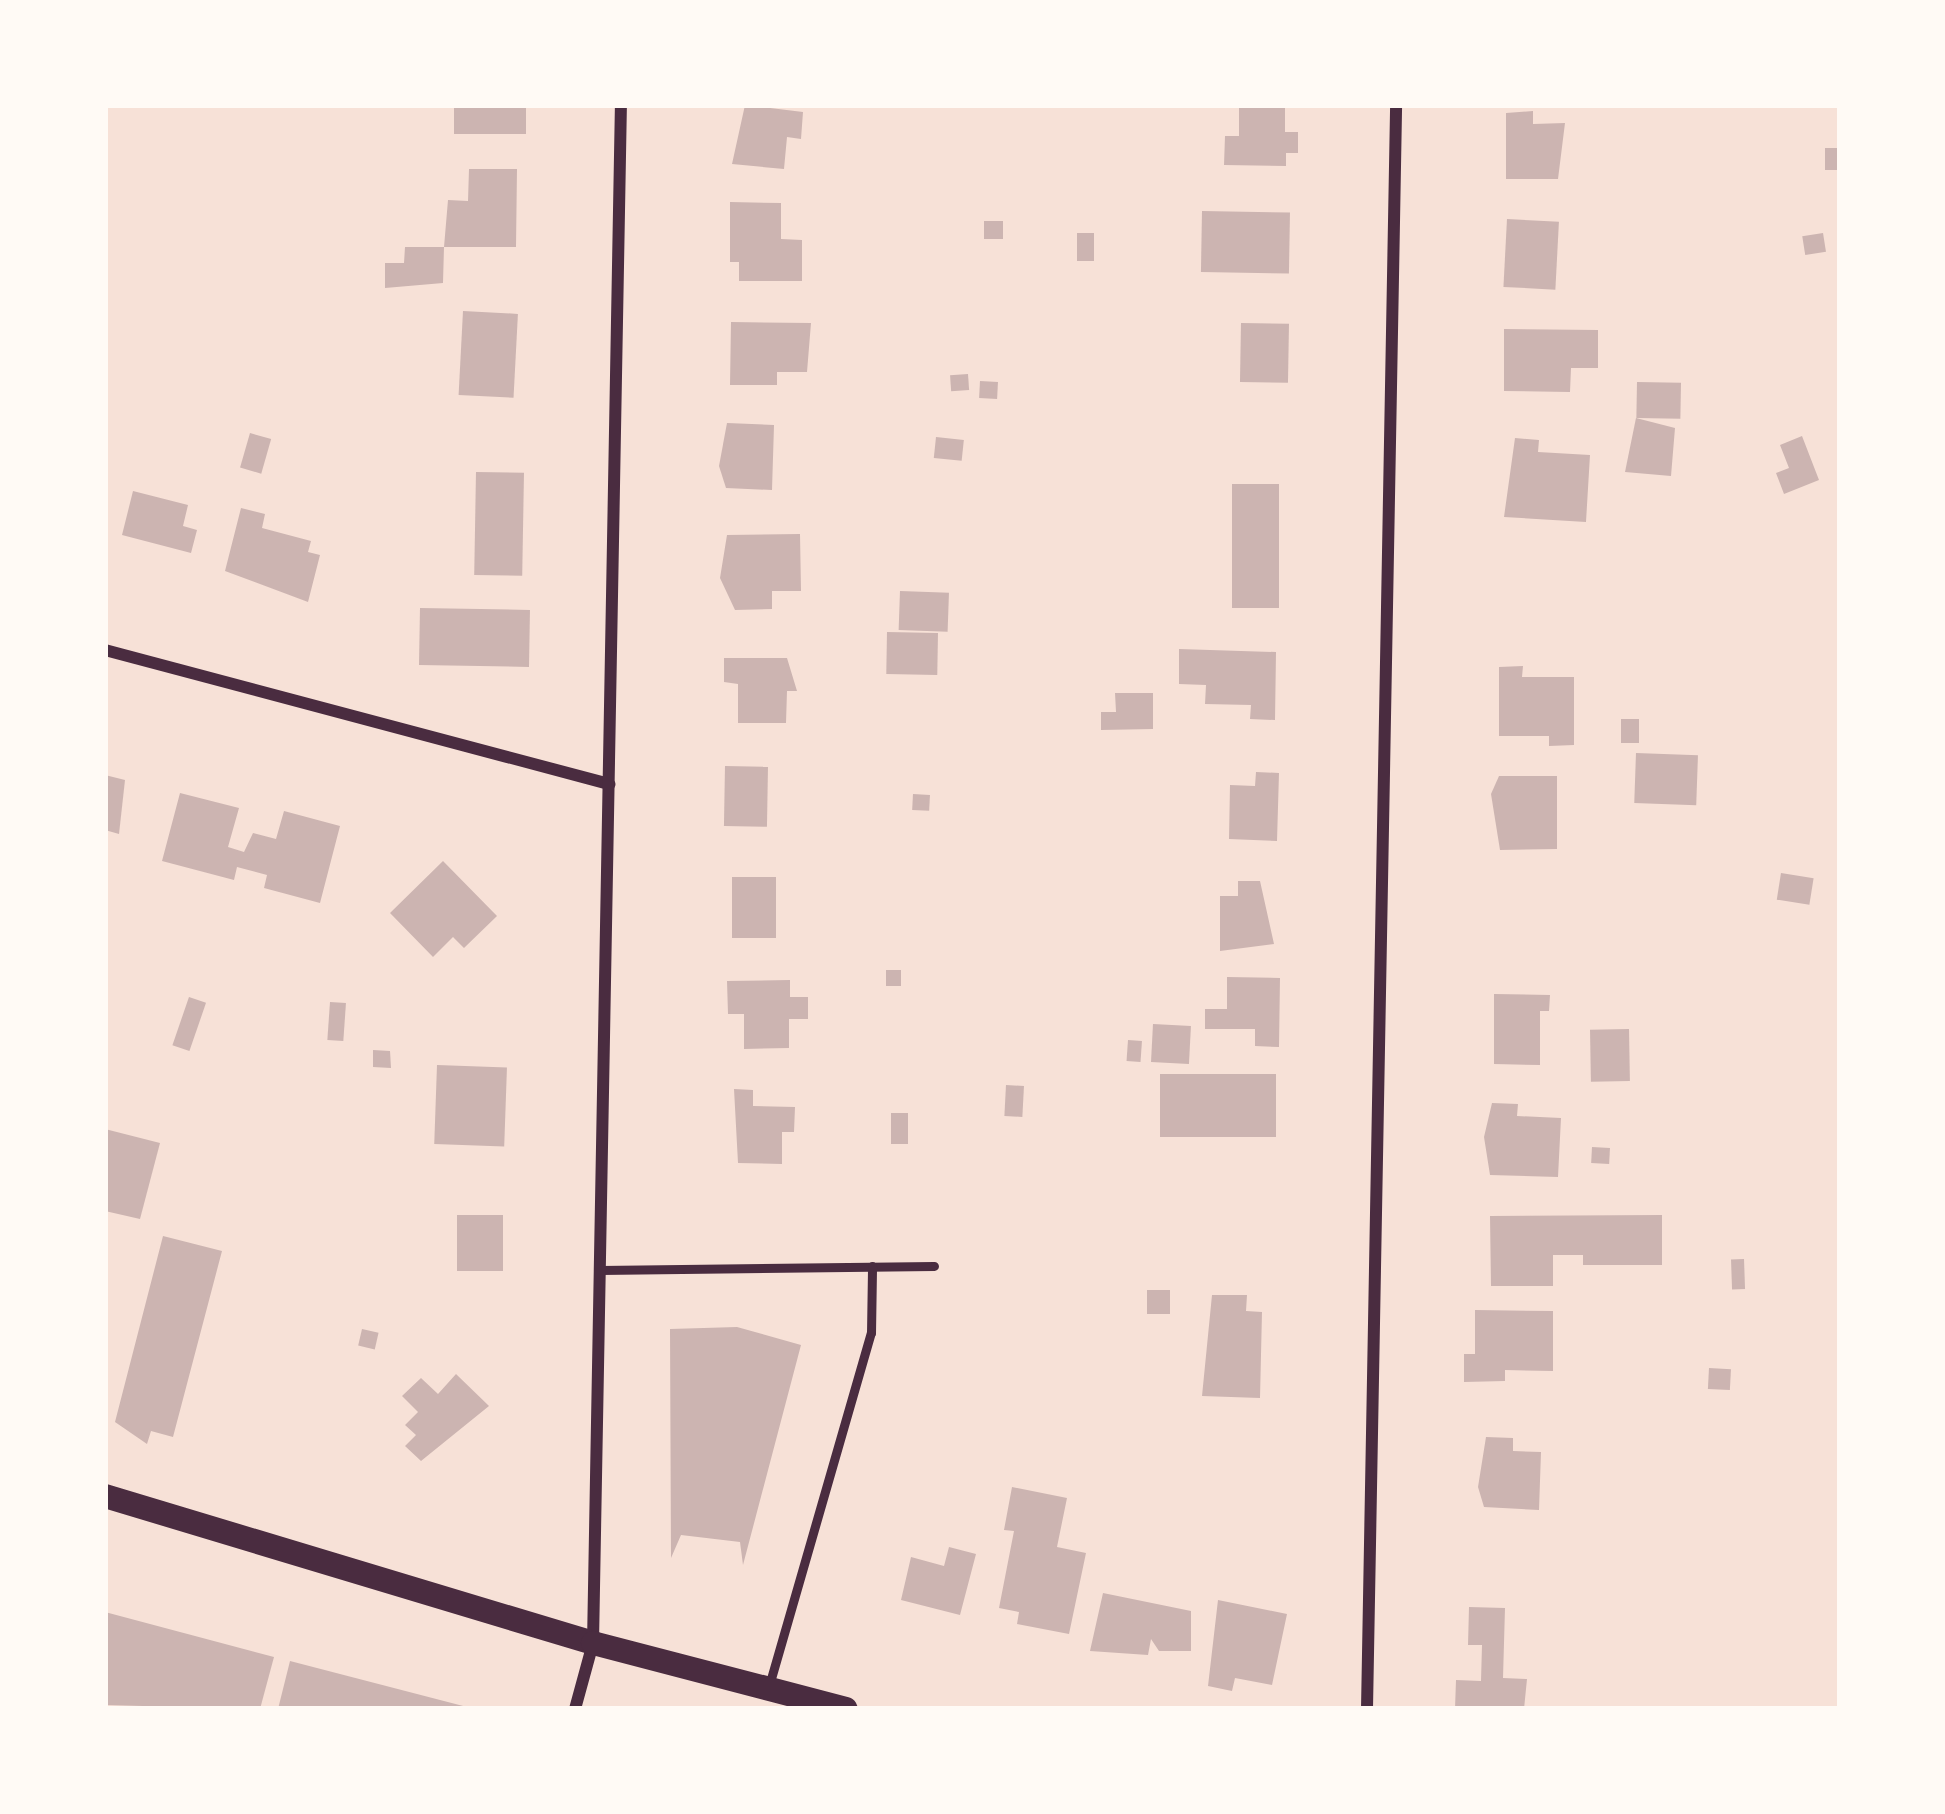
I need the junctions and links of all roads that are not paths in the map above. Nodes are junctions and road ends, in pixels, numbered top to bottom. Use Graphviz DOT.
graph roads {
  1 [pos="621,105"];
  2 [pos="1396,105"];
  3 [pos="105,650"];
  4 [pos="609,784"];
  5 [pos="872,1266"];
  6 [pos="934,1266"];
  7 [pos="601,1270"];
  8 [pos="105,1496"];
  9 [pos="593,1643"];
  10 [pos="769,1689"];
  11 [pos="575,1709"];
  12 [pos="846,1709"];
  13 [pos="1367,1709"];
  1 -- 4 [label="street"];
  2 -- 13 [label="street"];
  3 -- 4 [label="street"];
  4 -- 7 [label="street"];
  5 -- 6 [label="lane"];
  5 -- 7 [label="lane"];
  5 -- 10 [label="lane"];
  7 -- 9 [label="street"];
  8 -- 9 [label="main road"];
  9 -- 10 [label="main road"];
  9 -- 11 [label="street"];
  10 -- 12 [label="main road"];
}
